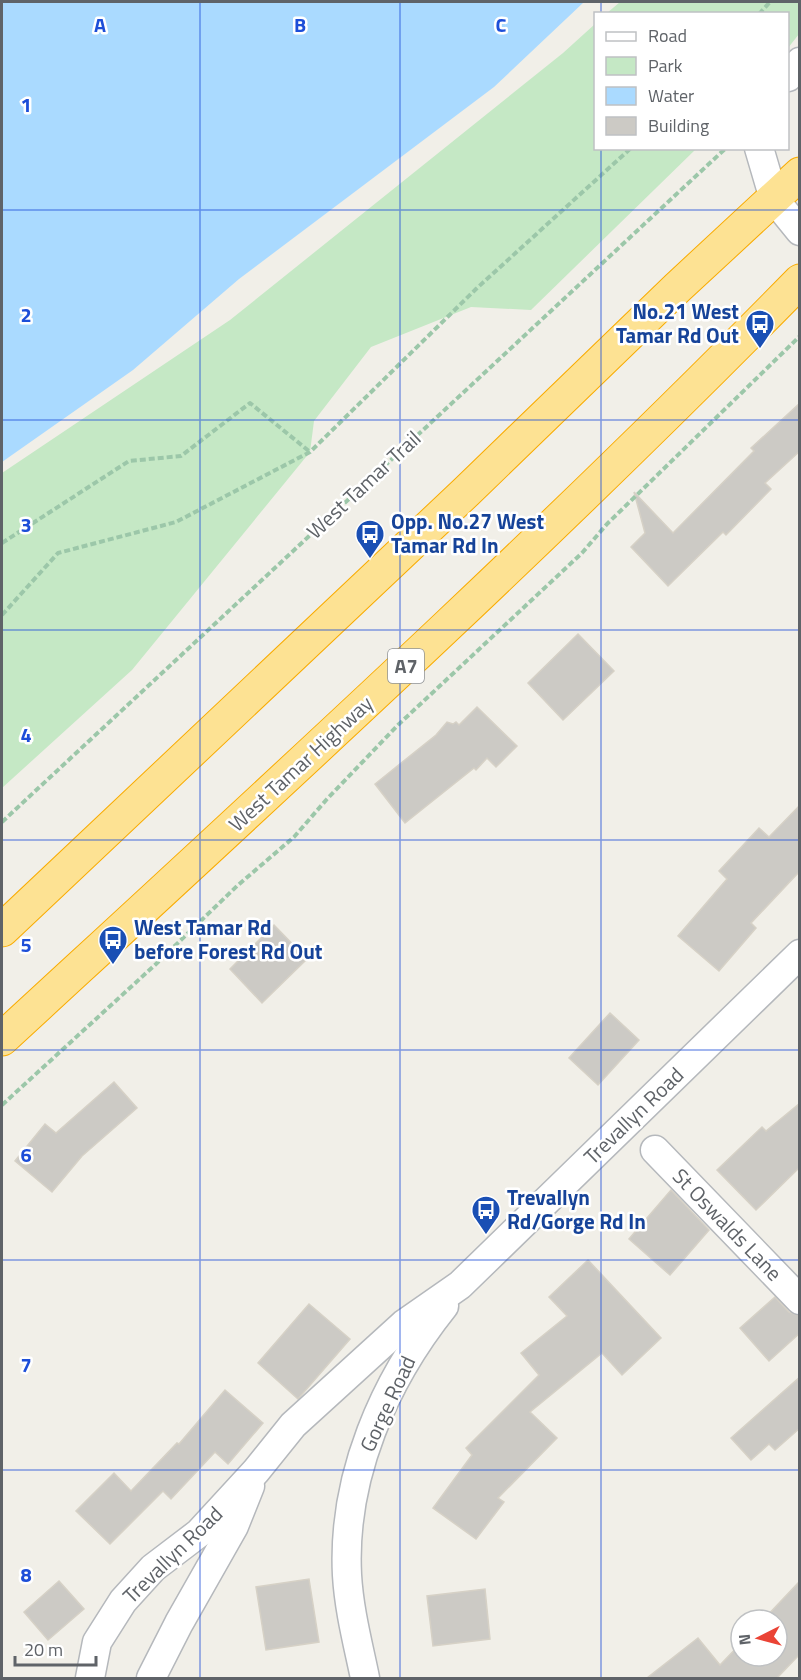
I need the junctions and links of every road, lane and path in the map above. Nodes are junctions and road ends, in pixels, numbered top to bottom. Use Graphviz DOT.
graph roads {
  1 [pos="800,62"];
  2 [pos="789,76"];
  3 [pos="629,150"];
  4 [pos="724,150"];
  5 [pos="760,150"];
  6 [pos="800,174"];
  7 [pos="774,199"];
  8 [pos="800,231"];
  9 [pos="800,281"];
  10 [pos="800,336"];
  11 [pos="310,452"];
  12 [pos="2,543"];
  13 [pos="2,615"];
  14 [pos="2,822"];
  15 [pos="2,930"];
  16 [pos="800,954"];
  17 [pos="2,1039"];
  18 [pos="2,1105"];
  19 [pos="655,1150"];
  20 [pos="460,1285"];
  21 [pos="800,1300"];
  22 [pos="256,1471"];
  23 [pos="90,1678"];
  24 [pos="151,1678"];
  25 [pos="365,1678"];
  1 -- 2 [label="street"];
  3 -- 11 [label="path"];
  4 -- 14 [label="path, West Tamar Trail"];
  5 -- 7 [label="street"];
  6 -- 7 [label="highway"];
  7 -- 8 [label="street"];
  7 -- 15 [label="highway"];
  9 -- 17 [label="highway, West Tamar Highway / A7"];
  10 -- 18 [label="path"];
  11 -- 12 [label="path"];
  11 -- 13 [label="path"];
  16 -- 20 [label="street, Trevallyn Road"];
  19 -- 21 [label="street, St Oswalds Lane"];
  20 -- 22 [label="street, Trevallyn Road"];
  20 -- 25 [label="street, Gorge Road"];
  22 -- 23 [label="street, Trevallyn Road"];
  22 -- 24 [label="street, Trevallyn Road"];
}
